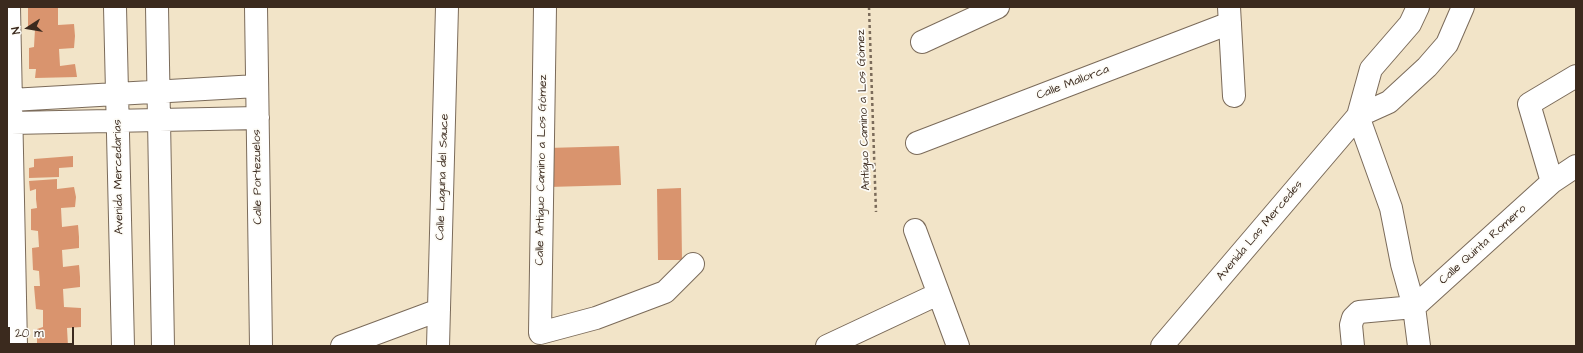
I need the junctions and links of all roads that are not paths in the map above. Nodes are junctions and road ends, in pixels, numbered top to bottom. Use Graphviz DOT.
graph roads {
  1 [pos="9,7"];
  2 [pos="115,7"];
  3 [pos="157,7"];
  4 [pos="256,7"];
  5 [pos="447,7"];
  6 [pos="545,7"];
  7 [pos="998,7"];
  8 [pos="1418,7"];
  9 [pos="1463,7"];
  10 [pos="1230,15"];
  11 [pos="922,42"];
  12 [pos="1576,76"];
  13 [pos="257,86"];
  14 [pos="158,91"];
  15 [pos="117,94"];
  16 [pos="1234,96"];
  17 [pos="11,100"];
  18 [pos="1358,116"];
  19 [pos="258,118"];
  20 [pos="117,120"];
  21 [pos="159,120"];
  22 [pos="11,123"];
  23 [pos="917,143"];
  24 [pos="1576,166"];
  25 [pos="1552,182"];
  26 [pos="915,230"];
  27 [pos="692,264"];
  28 [pos="938,294"];
  29 [pos="1414,307"];
  30 [pos="439,310"];
  31 [pos="16,346"];
  32 [pos="123,346"];
  33 [pos="162,346"];
  34 [pos="261,346"];
  35 [pos="342,346"];
  36 [pos="438,346"];
  37 [pos="827,346"];
  38 [pos="958,346"];
  39 [pos="1162,346"];
  40 [pos="1353,346"];
  41 [pos="1419,346"];
  1 -- 17 [label="street"];
  2 -- 15 [label="street, Avenida Mercedarias"];
  3 -- 14 [label="street"];
  4 -- 13 [label="street, Calle Portezuelos"];
  5 -- 30 [label="street, Calle Laguna del Sauce"];
  6 -- 27 [label="street, Calle Antiguo Camino a Los Gómez"];
  7 -- 11 [label="street"];
  8 -- 18 [label="street, Avenida Las Mercedes"];
  9 -- 18 [label="street, Avenida Las Mercedes"];
  10 -- 16 [label="street"];
  10 -- 23 [label="street, Calle Mallorca"];
  12 -- 25 [label="street"];
  13 -- 14 [label="street"];
  13 -- 19 [label="street, Calle Portezuelos"];
  14 -- 15 [label="street"];
  14 -- 21 [label="street"];
  15 -- 17 [label="street"];
  15 -- 20 [label="street, Avenida Mercedarias"];
  17 -- 22 [label="street"];
  18 -- 29 [label="street"];
  18 -- 39 [label="street, Avenida Las Mercedes"];
  19 -- 21 [label="street"];
  19 -- 34 [label="street, Calle Portezuelos"];
  20 -- 21 [label="street"];
  20 -- 22 [label="street"];
  20 -- 32 [label="street, Avenida Mercedarias"];
  21 -- 33 [label="street"];
  22 -- 31 [label="street"];
  24 -- 25 [label="street, Calle Quinta Romero"];
  25 -- 29 [label="street, Calle Quinta Romero"];
  26 -- 28 [label="street"];
  28 -- 37 [label="street"];
  28 -- 38 [label="street"];
  29 -- 40 [label="street"];
  29 -- 41 [label="street"];
  30 -- 35 [label="street"];
  30 -- 36 [label="street, Calle Laguna del Sauce"];
}
